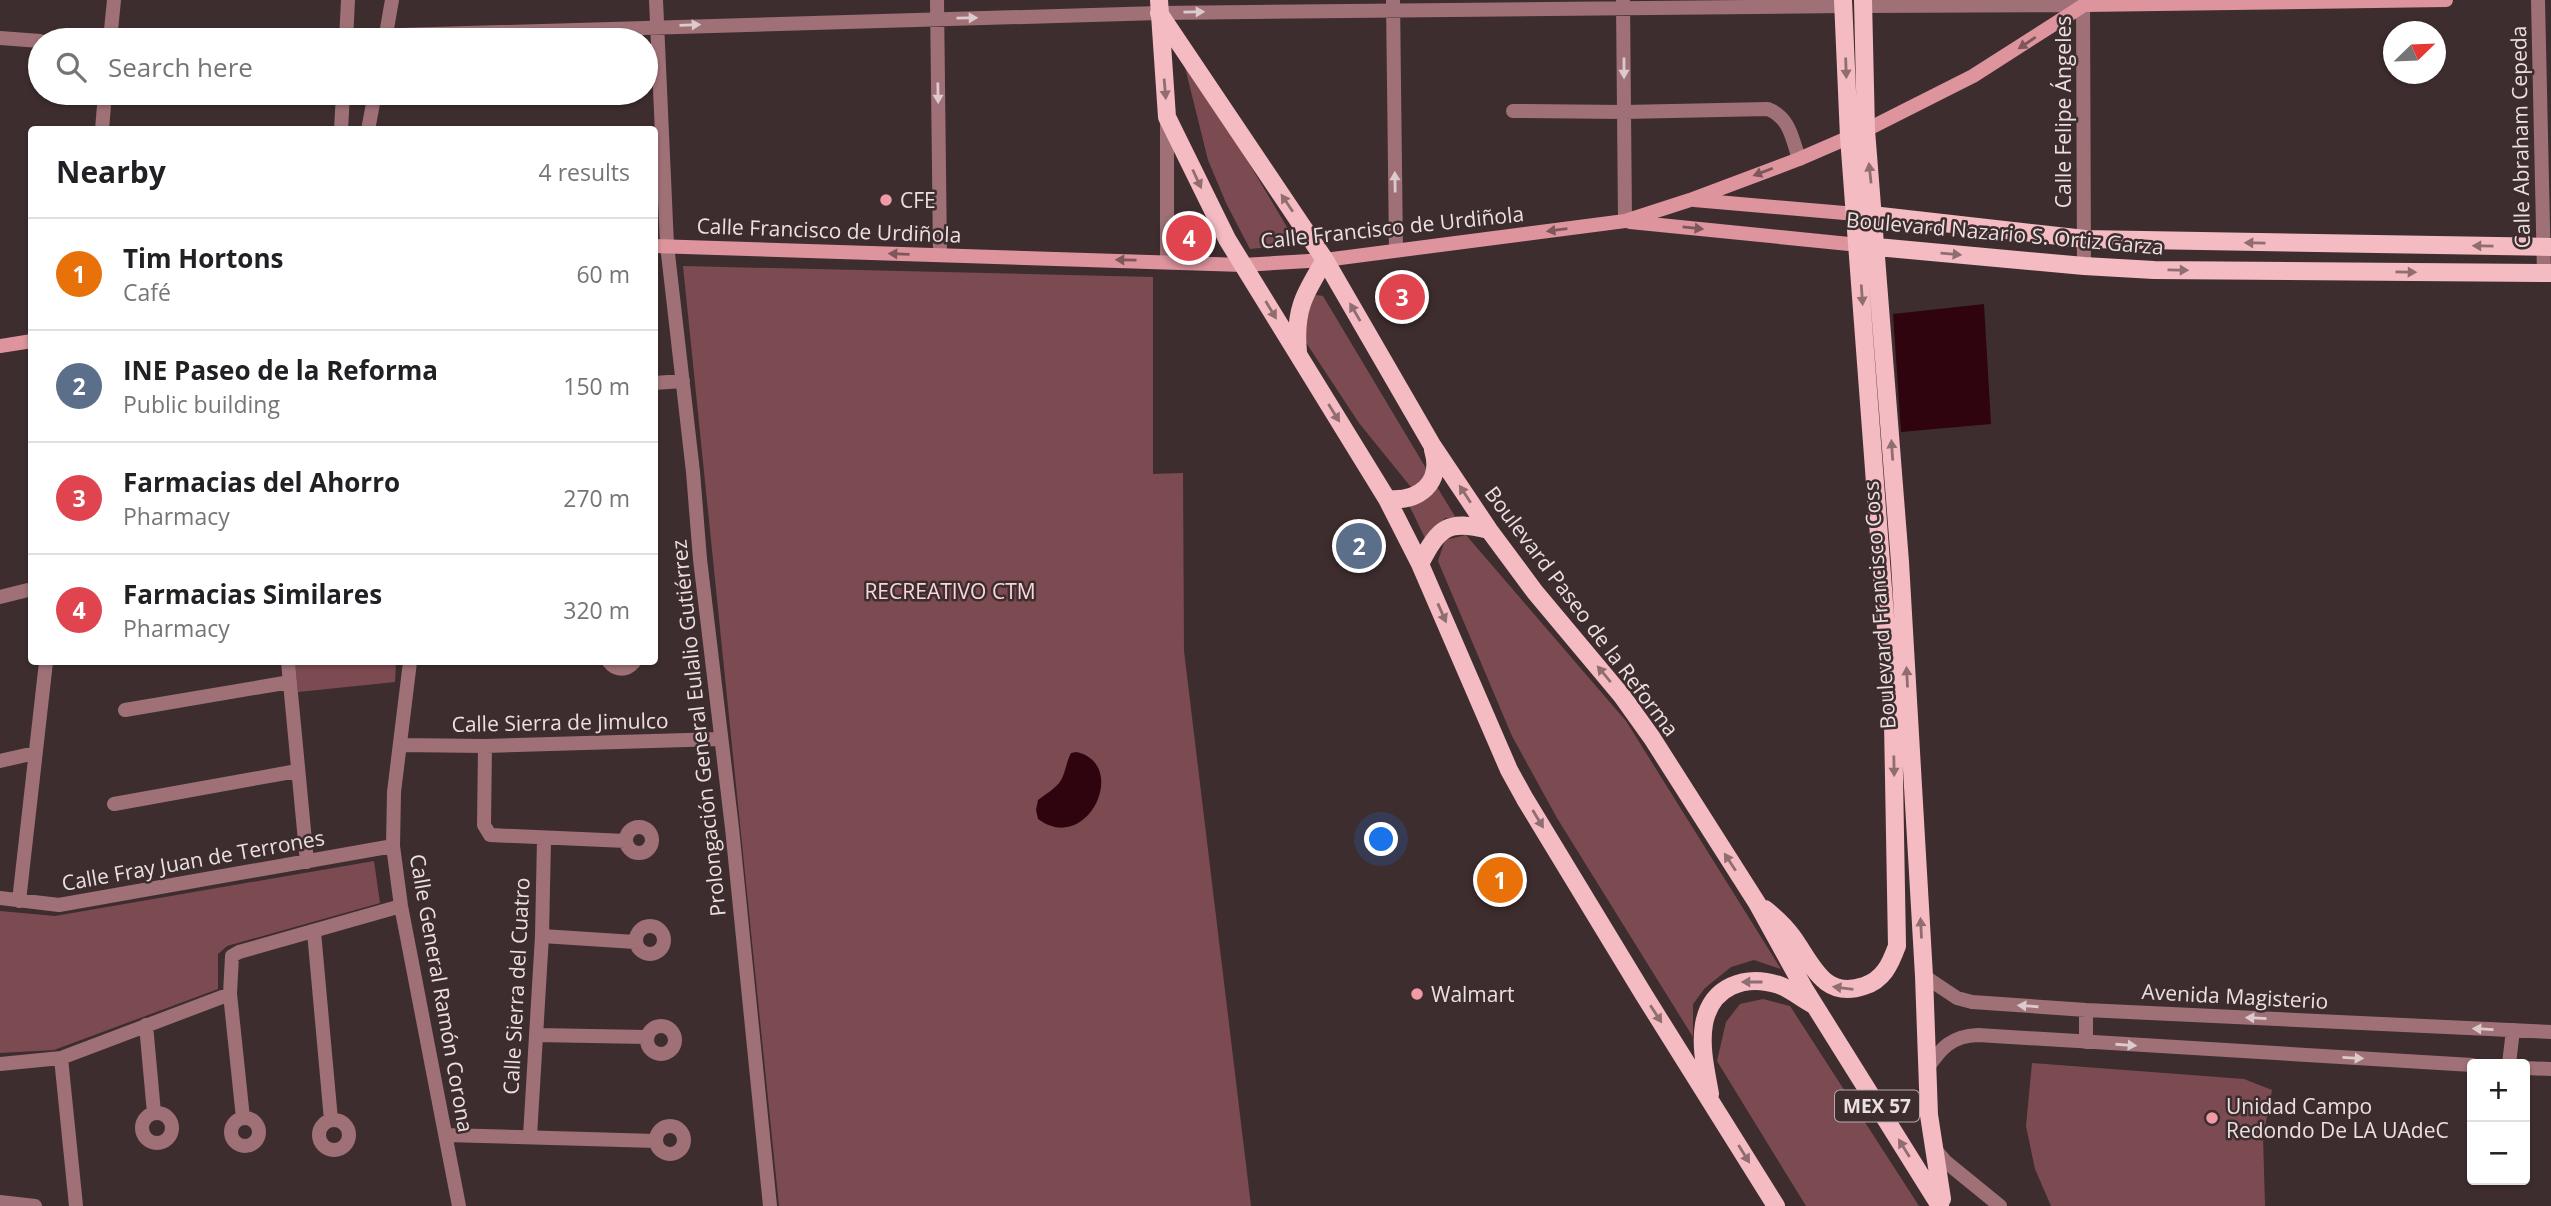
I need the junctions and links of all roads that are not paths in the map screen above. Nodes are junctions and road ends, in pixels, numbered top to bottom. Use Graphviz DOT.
graph roads {
  1 [pos="114,0"];
  2 [pos="348,0"];
  3 [pos="392,0"];
  4 [pos="656,0"];
  5 [pos="937,0"];
  6 [pos="2446,0"];
  7 [pos="2538,0"];
  8 [pos="2314,1"];
  9 [pos="1844,3"];
  10 [pos="1863,3"];
  11 [pos="2083,3"];
  12 [pos="1623,4"];
  13 [pos="1393,5"];
  14 [pos="1159,6"];
  15 [pos="938,18"];
  16 [pos="657,26"];
  17 [pos="111,28"];
  18 [pos="347,28"];
  19 [pos="387,28"];
  20 [pos="608,28"];
  21 [pos="0,38"];
  22 [pos="28,40"];
  23 [pos="658,81"];
  24 [pos="104,105"];
  25 [pos="342,105"];
  26 [pos="373,105"];
  27 [pos="1513,111"];
  28 [pos="1624,112"];
  29 [pos="1167,117"];
  30 [pos="102,126"];
  31 [pos="341,126"];
  32 [pos="369,126"];
  33 [pos="1857,134"];
  34 [pos="1799,159"];
  35 [pos="1690,200"];
  36 [pos="1865,215"];
  37 [pos="1625,221"];
  38 [pos="2085,239"];
  39 [pos="661,245"];
  40 [pos="1868,246"];
  41 [pos="2547,247"];
  42 [pos="1396,250"];
  43 [pos="940,255"];
  44 [pos="1325,260"];
  45 [pos="1167,261"];
  46 [pos="1243,265"];
  47 [pos="2084,266"];
  48 [pos="2547,273"];
  49 [pos="28,342"];
  50 [pos="0,346"];
  51 [pos="1298,355"];
  52 [pos="683,381"];
  53 [pos="658,383"];
  54 [pos="1432,445"];
  55 [pos="1387,499"];
  56 [pos="1489,530"];
  57 [pos="1420,564"];
  58 [pos="28,590"];
  59 [pos="0,597"];
  60 [pos="46,665"];
  61 [pos="288,665"];
  62 [pos="410,665"];
  63 [pos="613,665"];
  64 [pos="630,665"];
  65 [pos="290,682"];
  66 [pos="125,709"];
  67 [pos="721,739"];
  68 [pos="401,745"];
  69 [pos="485,746"];
  70 [pos="35,753"];
  71 [pos="0,761"];
  72 [pos="297,771"];
  73 [pos="114,804"];
  74 [pos="544,839"];
  75 [pos="626,841"];
  76 [pos="393,846"];
  77 [pos="307,862"];
  78 [pos="0,898"];
  79 [pos="19,901"];
  80 [pos="1756,903"];
  81 [pos="401,906"];
  82 [pos="314,932"];
  83 [pos="542,936"];
  84 [pos="635,942"];
  85 [pos="1924,976"];
  86 [pos="230,994"];
  87 [pos="1815,1006"];
  88 [pos="2086,1010"];
  89 [pos="146,1025"];
  90 [pos="2513,1030"];
  91 [pos="2551,1032"];
  92 [pos="536,1035"];
  93 [pos="646,1037"];
  94 [pos="2086,1042"];
  95 [pos="61,1058"];
  96 [pos="2510,1059"];
  97 [pos="0,1064"];
  98 [pos="2467,1065"];
  99 [pos="2530,1068"];
  100 [pos="2551,1069"];
  101 [pos="1926,1070"];
  102 [pos="1711,1102"];
  103 [pos="154,1113"];
  104 [pos="243,1118"];
  105 [pos="331,1120"];
  106 [pos="446,1135"];
  107 [pos="530,1136"];
  108 [pos="656,1141"];
  109 [pos="1932,1147"];
  110 [pos="0,1202"];
  111 [pos="35,1206"];
  112 [pos="76,1206"];
  113 [pos="459,1206"];
  114 [pos="770,1206"];
  115 [pos="1776,1206"];
  116 [pos="1942,1206"];
  117 [pos="2000,1206"];
  1 -- 17 [label="street"];
  2 -- 18 [label="street"];
  3 -- 19 [label="street"];
  4 -- 16 [label="street, Prolongación General Eulalio Gutiérrez"];
  5 -- 15 [label="street"];
  6 -- 8 [label="main road"];
  7 -- 41 [label="street, Calle Abraham Cepeda"];
  8 -- 11 [label="main road"];
  9 -- 12 [label="street"];
  9 -- 33 [label="main road, Boulevard Francisco Coss, one-way"];
  10 -- 11 [label="street"];
  10 -- 33 [label="main road, Boulevard Francisco Coss"];
  11 -- 33 [label="main road, Calle Francisco de Urdiñola, one-way"];
  11 -- 38 [label="street, Calle Felipe Ángeles"];
  12 -- 13 [label="street"];
  12 -- 28 [label="street, one-way"];
  14 -- 13 [label="street, one-way"];
  42 -- 13 [label="street, one-way"];
  15 -- 14 [label="street, one-way"];
  14 -- 29 [label="main road, one-way"];
  44 -- 14 [label="main road, Boulevard Paseo de la Reforma, one-way"];
  16 -- 15 [label="street, one-way"];
  15 -- 43 [label="street, one-way"];
  16 -- 20 [label="street"];
  21 -- 22 [label="street"];
  23 -- 39 [label="street, Prolongación General Eulalio Gutiérrez"];
  24 -- 30 [label="street"];
  25 -- 31 [label="street"];
  26 -- 32 [label="street"];
  27 -- 28 [label="street"];
  28 -- 34 [label="street"];
  28 -- 37 [label="street"];
  29 -- 45 [label="street"];
  29 -- 46 [label="main road, one-way"];
  33 -- 34 [label="main road, Calle Francisco de Urdiñola"];
  33 -- 36 [label="main road, Boulevard Francisco Coss"];
  34 -- 35 [label="main road, Calle Francisco de Urdiñola, one-way"];
  35 -- 36 [label="main road, Boulevard Nazario S. Ortiz Garza"];
  35 -- 37 [label="main road, Calle Francisco de Urdiñola"];
  36 -- 38 [label="main road, Boulevard Nazario S. Ortiz Garza"];
  36 -- 40 [label="main road, Boulevard Francisco Coss"];
  37 -- 40 [label="main road, Boulevard Nazario S. Ortiz Garza, one-way"];
  37 -- 42 [label="main road, Calle Francisco de Urdiñola, one-way"];
  41 -- 38 [label="main road, Boulevard Nazario S. Ortiz Garza, one-way"];
  38 -- 47 [label="street, Calle Felipe Ángeles"];
  43 -- 39 [label="main road, Calle Francisco de Urdiñola, one-way"];
  39 -- 52 [label="street, Prolongación General Eulalio Gutiérrez"];
  40 -- 47 [label="main road, Boulevard Nazario S. Ortiz Garza, one-way"];
  40 -- 80 [label="main road, Boulevard Francisco Coss, one-way"];
  85 -- 40 [label="main road, Boulevard Francisco Coss, one-way"];
  41 -- 48 [label="street, Calle Abraham Cepeda"];
  42 -- 44 [label="main road, Calle Francisco de Urdiñola"];
  45 -- 43 [label="main road, Calle Francisco de Urdiñola, one-way"];
  44 -- 46 [label="main road, Calle Francisco de Urdiñola"];
  44 -- 51 [label="main road"];
  54 -- 44 [label="main road, Boulevard Paseo de la Reforma, one-way"];
  45 -- 46 [label="main road, Calle Francisco de Urdiñola"];
  46 -- 51 [label="main road, one-way"];
  47 -- 48 [label="main road, Boulevard Nazario S. Ortiz Garza, one-way"];
  49 -- 50 [label="main road"];
  51 -- 55 [label="main road, one-way"];
  52 -- 53 [label="street"];
  52 -- 67 [label="street, Prolongación General Eulalio Gutiérrez"];
  54 -- 55 [label="main road"];
  56 -- 54 [label="main road, Boulevard Paseo de la Reforma, one-way"];
  55 -- 57 [label="main road"];
  56 -- 57 [label="main road"];
  80 -- 56 [label="main road, Boulevard Paseo de la Reforma, one-way"];
  57 -- 102 [label="main road, one-way"];
  58 -- 59 [label="street"];
  60 -- 70 [label="street"];
  61 -- 65 [label="street"];
  62 -- 68 [label="street, Calle General Ramón Corona"];
  63 -- 64 [label="street"];
  65 -- 66 [label="street"];
  65 -- 72 [label="street"];
  67 -- 69 [label="street, Calle Sierra de Jimulco"];
  67 -- 114 [label="street, Prolongación General Eulalio Gutiérrez"];
  68 -- 69 [label="street, Calle Sierra de Jimulco"];
  68 -- 76 [label="street, Calle General Ramón Corona"];
  69 -- 74 [label="street"];
  70 -- 71 [label="street"];
  70 -- 79 [label="street"];
  72 -- 73 [label="street"];
  72 -- 77 [label="street"];
  74 -- 75 [label="street"];
  74 -- 83 [label="street, Calle Sierra del Cuatro"];
  76 -- 77 [label="street, Calle Fray Juan de Terrones"];
  76 -- 81 [label="street, Calle General Ramón Corona"];
  77 -- 79 [label="street, Calle Fray Juan de Terrones"];
  78 -- 79 [label="street, Calle Fray Juan de Terrones"];
  80 -- 87 [label="main road, Boulevard Paseo de la Reforma"];
  81 -- 82 [label="street"];
  81 -- 106 [label="street, Calle General Ramón Corona"];
  82 -- 86 [label="street"];
  82 -- 105 [label="street"];
  83 -- 84 [label="street"];
  83 -- 92 [label="street, Calle Sierra del Cuatro"];
  88 -- 85 [label="street, Avenida Magisterio, one-way"];
  85 -- 101 [label="main road, Boulevard Francisco Coss"];
  86 -- 89 [label="street"];
  86 -- 104 [label="street"];
  87 -- 102 [label="main road, one-way"];
  116 -- 87 [label="main road, Boulevard Paseo de la Reforma / MEX 57, one-way"];
  90 -- 88 [label="street, Avenida Magisterio, one-way"];
  88 -- 94 [label="street"];
  89 -- 95 [label="street"];
  89 -- 103 [label="street"];
  90 -- 91 [label="street, Avenida Magisterio"];
  90 -- 96 [label="street"];
  92 -- 93 [label="street"];
  92 -- 107 [label="street, Calle Sierra del Cuatro"];
  94 -- 98 [label="street, one-way"];
  94 -- 101 [label="street"];
  95 -- 97 [label="street"];
  95 -- 112 [label="street"];
  99 -- 100 [label="street"];
  101 -- 109 [label="main road, Boulevard Francisco Coss"];
  102 -- 115 [label="main road, one-way"];
  106 -- 107 [label="street"];
  106 -- 113 [label="street, Calle General Ramón Corona"];
  107 -- 108 [label="street"];
  109 -- 116 [label="main road, Boulevard Francisco Coss"];
  109 -- 117 [label="street"];
  110 -- 111 [label="street"];
}
